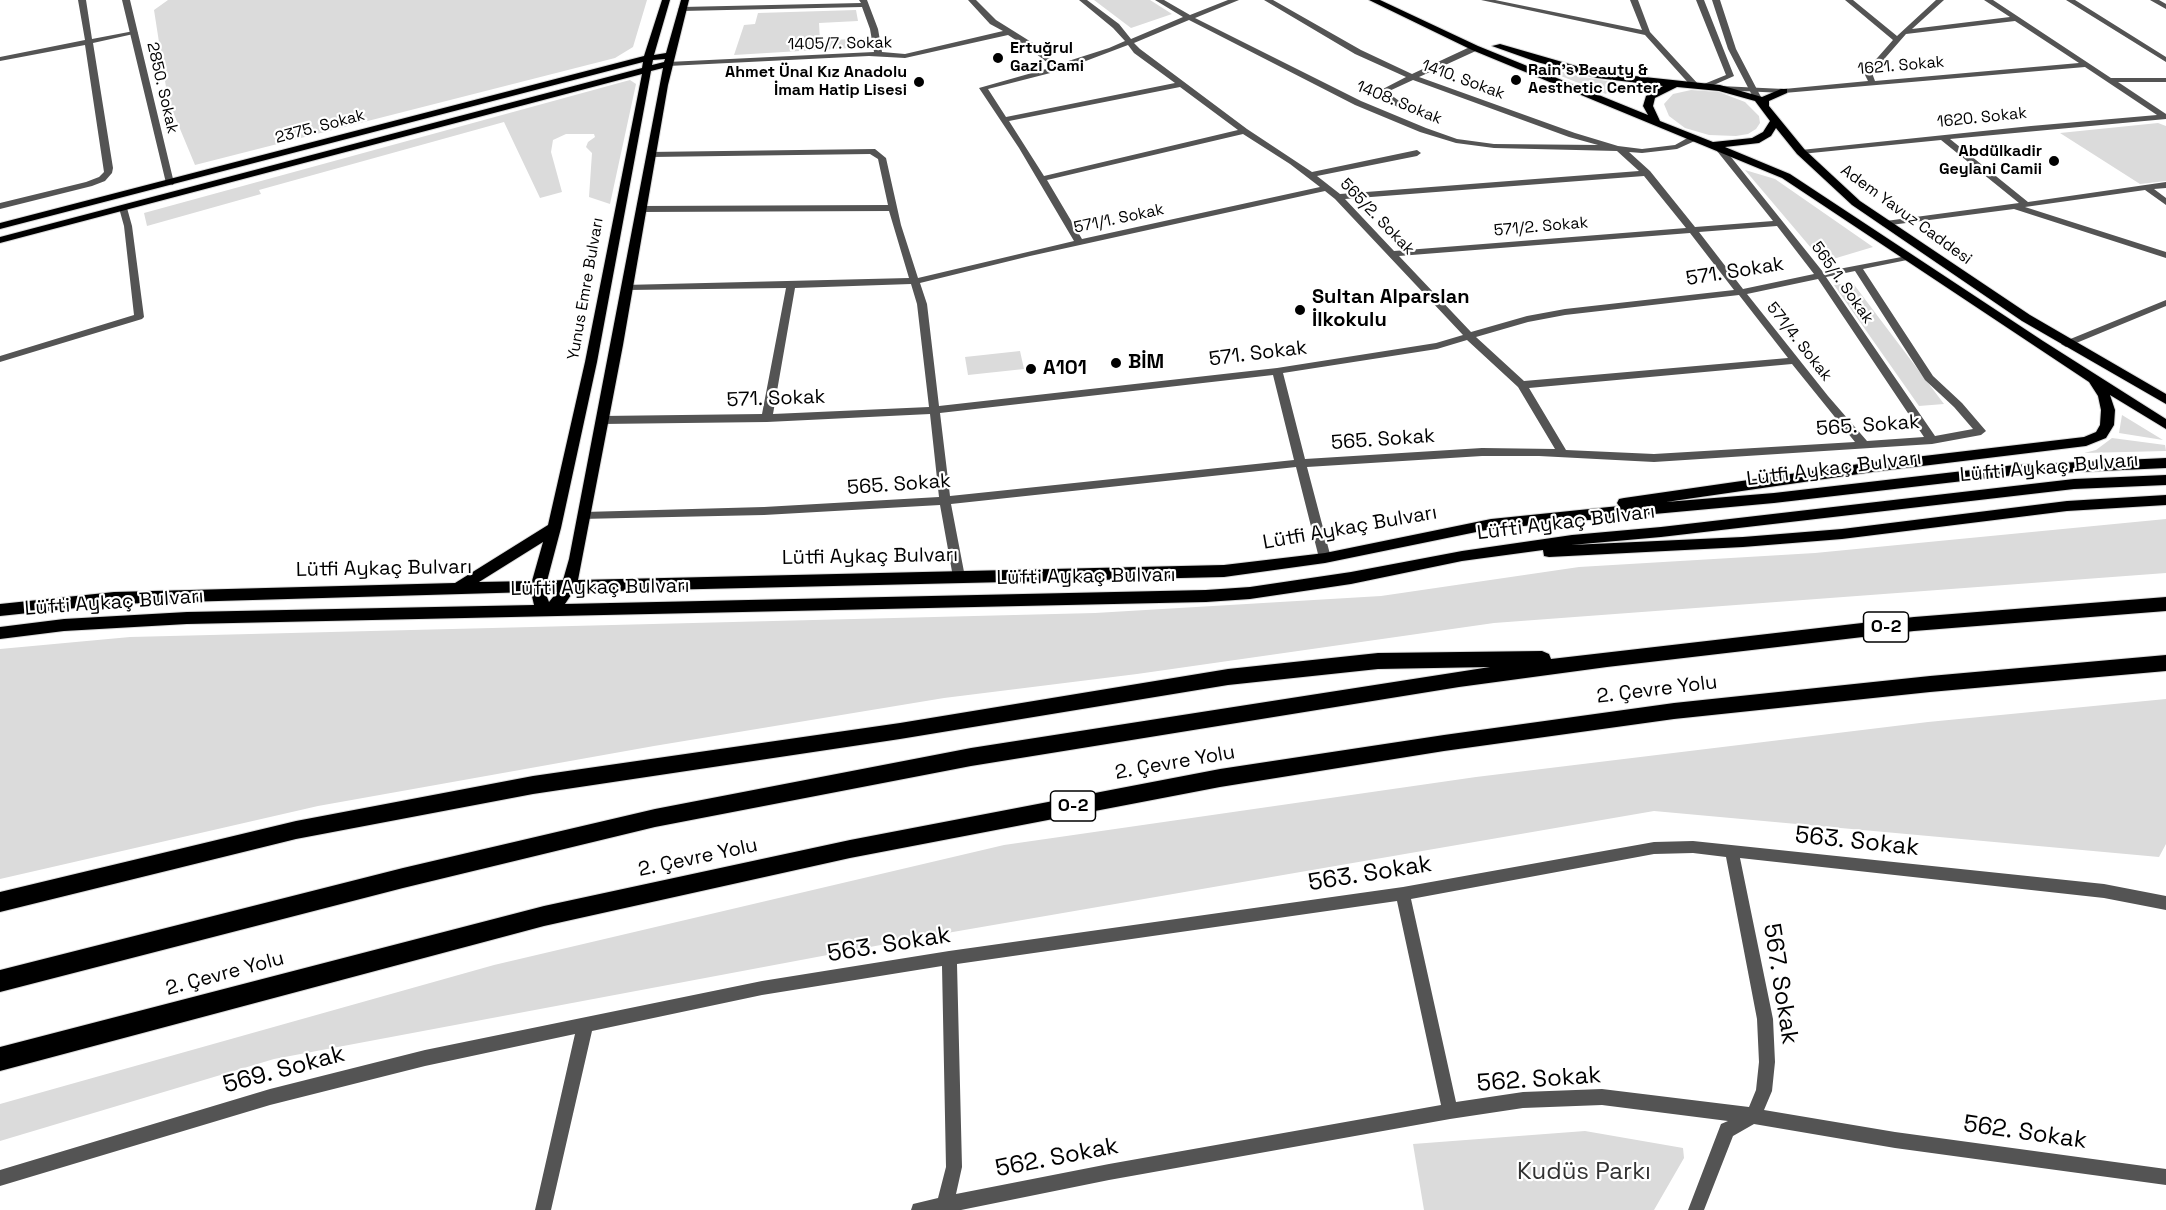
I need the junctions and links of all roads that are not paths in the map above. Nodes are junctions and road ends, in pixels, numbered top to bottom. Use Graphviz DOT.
graph roads {
  1 [pos="82,0"];
  2 [pos="126,0"];
  3 [pos="666,0"];
  4 [pos="972,0"];
  5 [pos="1083,0"];
  6 [pos="1159,0"];
  7 [pos="1235,0"];
  8 [pos="1269,0"];
  9 [pos="1373,0"];
  10 [pos="1392,0"];
  11 [pos="1485,0"];
  12 [pos="1634,0"];
  13 [pos="1700,0"];
  14 [pos="1716,0"];
  15 [pos="1849,0"];
  16 [pos="1940,0"];
  17 [pos="1989,0"];
  18 [pos="2070,0"];
  19 [pos="2154,0"];
  20 [pos="864,3"];
  21 [pos="683,5"];
  22 [pos="2166,7"];
  23 [pos="1187,18"];
  24 [pos="2015,19"];
  25 [pos="1010,32"];
  26 [pos="1904,32"];
  27 [pos="134,33"];
  28 [pos="1647,33"];
  29 [pos="1897,40"];
  30 [pos="89,42"];
  31 [pos="1129,43"];
  32 [pos="1475,48"];
  33 [pos="878,54"];
  34 [pos="0,59"];
  35 [pos="668,60"];
  36 [pos="2166,60"];
  37 [pos="647,64"];
  38 [pos="0,65"];
  39 [pos="2085,65"];
  40 [pos="1059,68"];
  41 [pos="1412,77"];
  42 [pos="2108,80"];
  43 [pos="2166,80"];
  44 [pos="1872,83"];
  45 [pos="1182,84"];
  46 [pos="1695,85"];
  47 [pos="1707,86"];
  48 [pos="1784,91"];
  49 [pos="1758,99"];
  50 [pos="1402,106"];
  51 [pos="2165,117"];
  52 [pos="1004,120"];
  53 [pos="1775,121"];
  54 [pos="1658,124"];
  55 [pos="1244,130"];
  56 [pos="1944,138"];
  57 [pos="1698,140"];
  58 [pos="1617,148"];
  59 [pos="1720,149"];
  60 [pos="1801,152"];
  61 [pos="1417,153"];
  62 [pos="651,154"];
  63 [pos="1749,160"];
  64 [pos="1647,173"];
  65 [pos="1311,175"];
  66 [pos="1041,179"];
  67 [pos="170,183"];
  68 [pos="2166,185"];
  69 [pos="2146,187"];
  70 [pos="1328,188"];
  71 [pos="173,194"];
  72 [pos="1338,197"];
  73 [pos="2166,202"];
  74 [pos="2027,205"];
  75 [pos="0,206"];
  76 [pos="2014,207"];
  77 [pos="123,208"];
  78 [pos="893,208"];
  79 [pos="640,209"];
  80 [pos="1780,223"];
  81 [pos="1886,224"];
  82 [pos="0,226"];
  83 [pos="1693,229"];
  84 [pos="0,240"];
  85 [pos="1080,243"];
  86 [pos="1392,254"];
  87 [pos="2166,255"];
  88 [pos="1909,257"];
  89 [pos="1858,269"];
  90 [pos="1821,276"];
  91 [pos="916,281"];
  92 [pos="790,285"];
  93 [pos="627,286"];
  94 [pos="1741,292"];
  95 [pos="2166,303"];
  96 [pos="1470,337"];
  97 [pos="2066,344"];
  98 [pos="0,359"];
  99 [pos="614,359"];
  100 [pos="591,362"];
  101 [pos="1795,362"];
  102 [pos="1277,371"];
  103 [pos="2094,380"];
  104 [pos="1522,385"];
  105 [pos="2166,400"];
  106 [pos="933,410"];
  107 [pos="767,418"];
  108 [pos="602,420"];
  109 [pos="578,423"];
  110 [pos="2166,425"];
  111 [pos="1932,440"];
  112 [pos="1864,445"];
  113 [pos="1563,454"];
  114 [pos="1302,463"];
  115 [pos="2166,463"];
  116 [pos="2166,480"];
  117 [pos="2166,500"];
  118 [pos="945,501"];
  119 [pos="1570,515"];
  120 [pos="584,516"];
  121 [pos="554,528"];
  122 [pos="1462,556"];
  123 [pos="1325,558"];
  124 [pos="959,577"];
  125 [pos="570,584"];
  126 [pos="538,585"];
  127 [pos="458,588"];
  128 [pos="2166,604"];
  129 [pos="0,610"];
  130 [pos="549,611"];
  131 [pos="0,633"];
  132 [pos="1607,659"];
  133 [pos="2166,663"];
  134 [pos="1732,851"];
  135 [pos="1403,894"];
  136 [pos="0,902"];
  137 [pos="2166,903"];
  138 [pos="949,958"];
  139 [pos="0,981"];
  140 [pos="585,1026"];
  141 [pos="0,1059"];
  142 [pos="1450,1111"];
  143 [pos="1753,1116"];
  144 [pos="2166,1177"];
  145 [pos="0,1178"];
  146 [pos="945,1207"];
  147 [pos="543,1210"];
  148 [pos="918,1210"];
  149 [pos="1696,1210"];
  1 -- 30 [label="street"];
  2 -- 27 [label="street, 2850. Sokak"];
  3 -- 37 [label="main road, Yunus Emre Bulvarı"];
  4 -- 25 [label="street"];
  5 -- 31 [label="street, 565/2. Sokak"];
  6 -- 23 [label="street, 1408. Sokak"];
  7 -- 23 [label="street"];
  8 -- 41 [label="street, 1410. Sokak"];
  9 -- 32 [label="main road, Adem Yavuz Caddesi"];
  10 -- 46 [label="main road"];
  11 -- 28 [label="street"];
  12 -- 28 [label="street"];
  13 -- 47 [label="street"];
  14 -- 49 [label="street"];
  15 -- 29 [label="street"];
  16 -- 26 [label="street"];
  17 -- 24 [label="street"];
  18 -- 36 [label="street"];
  19 -- 22 [label="street"];
  20 -- 21 [label="street"];
  20 -- 33 [label="street"];
  21 -- 35 [label="main road"];
  23 -- 31 [label="street"];
  23 -- 58 [label="street, 1408. Sokak"];
  24 -- 26 [label="street"];
  24 -- 39 [label="street"];
  25 -- 33 [label="street, 1405/7. Sokak"];
  25 -- 40 [label="street"];
  26 -- 29 [label="street"];
  27 -- 30 [label="street"];
  27 -- 67 [label="street, 2850. Sokak"];
  28 -- 46 [label="street"];
  29 -- 44 [label="street"];
  30 -- 34 [label="street"];
  30 -- 38 [label="street"];
  30 -- 75 [label="street"];
  31 -- 40 [label="street"];
  31 -- 45 [label="street, 565/2. Sokak"];
  32 -- 41 [label="street"];
  32 -- 54 [label="main road, Adem Yavuz Caddesi"];
  33 -- 35 [label="street, 1405/7. Sokak"];
  35 -- 37 [label="main road"];
  35 -- 62 [label="main road"];
  37 -- 67 [label="main road, 2375. Sokak"];
  37 -- 71 [label="main road, 2375. Sokak"];
  37 -- 100 [label="main road, Yunus Emre Bulvarı"];
  39 -- 42 [label="street"];
  39 -- 44 [label="street, 1621. Sokak"];
  40 -- 52 [label="street"];
  41 -- 50 [label="street"];
  41 -- 58 [label="street, 1410. Sokak"];
  42 -- 43 [label="street"];
  42 -- 51 [label="street"];
  44 -- 48 [label="street, 1621. Sokak"];
  45 -- 52 [label="street"];
  45 -- 55 [label="street, 565/2. Sokak"];
  46 -- 47 [label="main road"];
  46 -- 54 [label="main road"];
  47 -- 49 [label="main road"];
  48 -- 49 [label="street, 1621. Sokak"];
  48 -- 49 [label="main road"];
  49 -- 53 [label="main road, Adem Yavuz Caddesi"];
  51 -- 56 [label="street, 1620. Sokak"];
  52 -- 66 [label="street"];
  53 -- 57 [label="main road"];
  53 -- 60 [label="main road, Adem Yavuz Caddesi"];
  54 -- 57 [label="main road, Adem Yavuz Caddesi"];
  55 -- 65 [label="street, 565/2. Sokak"];
  55 -- 66 [label="street"];
  56 -- 60 [label="street, 1620. Sokak"];
  56 -- 74 [label="street"];
  57 -- 58 [label="street, 1410. Sokak"];
  57 -- 59 [label="main road, Adem Yavuz Caddesi"];
  58 -- 64 [label="street, 571/4. Sokak"];
  59 -- 63 [label="main road, Adem Yavuz Caddesi"];
  59 -- 80 [label="street, 565/1. Sokak"];
  60 -- 63 [label="main road"];
  60 -- 81 [label="main road, Adem Yavuz Caddesi"];
  61 -- 65 [label="street"];
  62 -- 78 [label="street"];
  62 -- 79 [label="main road"];
  63 -- 88 [label="main road, Adem Yavuz Caddesi"];
  64 -- 72 [label="street"];
  64 -- 83 [label="street, 571/4. Sokak"];
  65 -- 70 [label="street, 565/2. Sokak"];
  66 -- 85 [label="street"];
  67 -- 71 [label="main road"];
  67 -- 82 [label="main road, 2375. Sokak"];
  68 -- 69 [label="street"];
  69 -- 73 [label="street"];
  69 -- 74 [label="street"];
  70 -- 72 [label="street, 565/2. Sokak"];
  70 -- 85 [label="street, 571/1. Sokak"];
  71 -- 77 [label="main road, 2375. Sokak"];
  72 -- 86 [label="street, 565/2. Sokak"];
  74 -- 76 [label="street"];
  76 -- 81 [label="street"];
  76 -- 87 [label="street"];
  77 -- 84 [label="main road, 2375. Sokak"];
  77 -- 98 [label="street"];
  78 -- 79 [label="street"];
  78 -- 91 [label="street"];
  79 -- 93 [label="main road"];
  80 -- 83 [label="street, 571/2. Sokak"];
  80 -- 90 [label="street, 565/1. Sokak"];
  81 -- 97 [label="main road, Adem Yavuz Caddesi"];
  83 -- 86 [label="street, 571/2. Sokak"];
  83 -- 94 [label="street, 571/4. Sokak"];
  85 -- 91 [label="street, 571/1. Sokak"];
  86 -- 96 [label="street, 565/2. Sokak"];
  88 -- 89 [label="street, 571. Sokak"];
  88 -- 103 [label="main road, Adem Yavuz Caddesi"];
  89 -- 90 [label="street, 571. Sokak"];
  89 -- 111 [label="street, 565. Sokak"];
  90 -- 94 [label="street, 571. Sokak"];
  90 -- 111 [label="street, 565/1. Sokak"];
  91 -- 92 [label="street, 571/1. Sokak"];
  91 -- 106 [label="street"];
  92 -- 93 [label="street, 571/1. Sokak"];
  92 -- 107 [label="street"];
  93 -- 99 [label="main road"];
  94 -- 96 [label="street, 571. Sokak"];
  94 -- 101 [label="street, 571/4. Sokak"];
  95 -- 97 [label="street"];
  96 -- 102 [label="street, 571. Sokak"];
  96 -- 104 [label="street, 565/2. Sokak"];
  97 -- 105 [label="main road, Adem Yavuz Caddesi"];
  99 -- 100 [label="main road"];
  99 -- 108 [label="main road"];
  100 -- 109 [label="main road, Yunus Emre Bulvarı"];
  101 -- 104 [label="street"];
  101 -- 112 [label="street, 571/4. Sokak"];
  102 -- 106 [label="street, 571. Sokak"];
  102 -- 114 [label="street"];
  103 -- 110 [label="main road, Adem Yavuz Caddesi"];
  103 -- 119 [label="main road"];
  104 -- 113 [label="street, 565/2. Sokak"];
  106 -- 107 [label="street, 571. Sokak"];
  106 -- 118 [label="street"];
  107 -- 108 [label="street, 571. Sokak"];
  108 -- 109 [label="main road"];
  108 -- 120 [label="main road"];
  109 -- 121 [label="main road, Yunus Emre Bulvarı"];
  111 -- 112 [label="street, 565. Sokak"];
  112 -- 113 [label="street, 565. Sokak"];
  113 -- 114 [label="street, 565. Sokak"];
  114 -- 118 [label="street, 565. Sokak"];
  114 -- 123 [label="street"];
  115 -- 119 [label="main road, Lütfi Aykaç Bulvarı"];
  116 -- 122 [label="main road, Lüfti Aykaç Bulvarı"];
  117 -- 122 [label="main road"];
  118 -- 120 [label="street, 565. Sokak"];
  118 -- 124 [label="street"];
  119 -- 123 [label="main road, Lütfi Aykaç Bulvarı"];
  120 -- 125 [label="main road"];
  121 -- 126 [label="main road, Yunus Emre Bulvarı"];
  121 -- 127 [label="main road"];
  122 -- 130 [label="main road, Lüfti Aykaç Bulvarı"];
  123 -- 124 [label="main road, Lütfi Aykaç Bulvarı"];
  124 -- 125 [label="main road, Lütfi Aykaç Bulvarı"];
  125 -- 126 [label="main road, Lütfi Aykaç Bulvarı"];
  125 -- 130 [label="main road"];
  126 -- 127 [label="main road, Lütfi Aykaç Bulvarı"];
  126 -- 130 [label="main road"];
  127 -- 129 [label="main road, Lütfi Aykaç Bulvarı"];
  128 -- 132 [label="highway, 2. Çevre Yolu / O-2"];
  130 -- 131 [label="main road, Lüfti Aykaç Bulvarı"];
  132 -- 136 [label="highway"];
  132 -- 139 [label="highway, 2. Çevre Yolu / O-2"];
  133 -- 141 [label="highway, 2. Çevre Yolu / O-2"];
  134 -- 135 [label="street, 563. Sokak"];
  134 -- 137 [label="street, 563. Sokak"];
  134 -- 143 [label="street, 567. Sokak"];
  135 -- 138 [label="street, 563. Sokak"];
  135 -- 142 [label="street"];
  138 -- 140 [label="street, 563. Sokak"];
  138 -- 146 [label="street"];
  140 -- 145 [label="street, 569. Sokak"];
  140 -- 147 [label="street"];
  142 -- 143 [label="street, 562. Sokak"];
  142 -- 146 [label="street, 562. Sokak"];
  143 -- 144 [label="street, 562. Sokak"];
  143 -- 149 [label="street"];
  146 -- 148 [label="street, 562. Sokak"];
}
